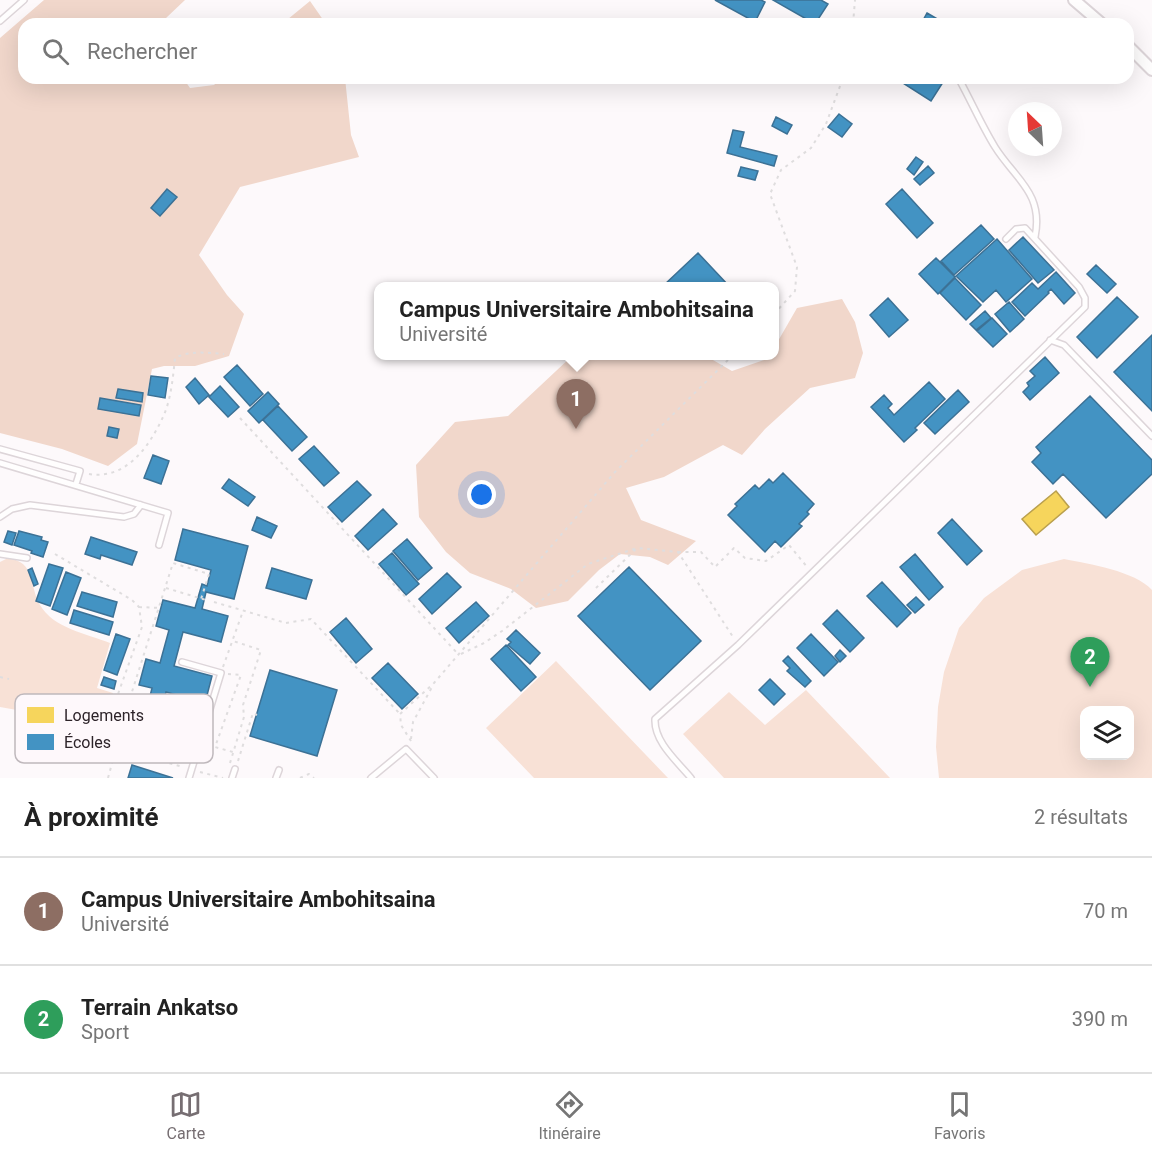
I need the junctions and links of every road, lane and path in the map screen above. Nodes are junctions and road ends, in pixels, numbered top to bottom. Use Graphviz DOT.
graph roads {
  1 [pos="24,0"];
  2 [pos="855,0"];
  3 [pos="1074,0"];
  4 [pos="854,18"];
  5 [pos="1095,18"];
  6 [pos="0,21"];
  7 [pos="1134,52"];
  8 [pos="1152,70"];
  9 [pos="841,84"];
  10 [pos="962,84"];
  11 [pos="1035,237"];
  12 [pos="1006,239"];
  13 [pos="779,309"];
  14 [pos="1050,339"];
  15 [pos="224,354"];
  16 [pos="728,360"];
  17 [pos="240,418"];
  18 [pos="1152,436"];
  19 [pos="0,449"];
  20 [pos="0,463"];
  21 [pos="80,471"];
  22 [pos="76,484"];
  23 [pos="141,505"];
  24 [pos="0,518"];
  25 [pos="159,545"];
  26 [pos="637,548"];
  27 [pos="678,552"];
  28 [pos="0,554"];
  29 [pos="55,554"];
  30 [pos="27,558"];
  31 [pos="812,572"];
  32 [pos="166,588"];
  33 [pos="596,588"];
  34 [pos="201,599"];
  35 [pos="206,600"];
  36 [pos="214,602"];
  37 [pos="139,607"];
  38 [pos="160,608"];
  39 [pos="243,611"];
  40 [pos="233,641"];
  41 [pos="738,645"];
  42 [pos="459,655"];
  43 [pos="182,662"];
  44 [pos="221,673"];
  45 [pos="0,677"];
  46 [pos="9,679"];
  47 [pos="434,683"];
  48 [pos="118,694"];
  49 [pos="131,694"];
  50 [pos="213,699"];
  51 [pos="400,714"];
  52 [pos="257,715"];
  53 [pos="233,753"];
  54 [pos="112,763"];
  55 [pos="170,763"];
  56 [pos="194,763"];
  57 [pos="192,769"];
  58 [pos="232,769"];
  59 [pos="279,770"];
  60 [pos="108,778"];
  61 [pos="189,778"];
  62 [pos="223,778"];
  63 [pos="232,778"];
  64 [pos="276,778"];
  65 [pos="300,778"];
  66 [pos="314,778"];
  67 [pos="371,778"];
  68 [pos="434,778"];
  69 [pos="691,778"];
  1 -- 6 [label="lane"];
  2 -- 4 [label="path"];
  3 -- 5 [label="street"];
  7 -- 8 [label="street"];
  9 -- 13 [label="path"];
  10 -- 11 [label="lane"];
  11 -- 12 [label="lane"];
  11 -- 14 [label="lane"];
  14 -- 18 [label="lane"];
  14 -- 31 [label="lane"];
  15 -- 21 [label="path"];
  16 -- 42 [label="path"];
  17 -- 42 [label="path"];
  19 -- 21 [label="lane"];
  20 -- 22 [label="lane"];
  21 -- 22 [label="lane"];
  22 -- 23 [label="lane"];
  23 -- 24 [label="lane"];
  23 -- 25 [label="lane"];
  26 -- 27 [label="path"];
  26 -- 33 [label="path"];
  26 -- 42 [label="path"];
  27 -- 31 [label="path"];
  27 -- 41 [label="path"];
  28 -- 30 [label="lane"];
  29 -- 37 [label="path"];
  31 -- 41 [label="lane"];
  32 -- 34 [label="path"];
  32 -- 34 [label="path"];
  32 -- 38 [label="path"];
  34 -- 35 [label="path"];
  36 -- 39 [label="path"];
  37 -- 38 [label="path"];
  37 -- 48 [label="path"];
  38 -- 49 [label="path"];
  39 -- 40 [label="path"];
  39 -- 51 [label="path"];
  40 -- 44 [label="path"];
  40 -- 53 [label="path"];
  41 -- 69 [label="lane"];
  42 -- 47 [label="path"];
  43 -- 44 [label="lane"];
  44 -- 50 [label="lane"];
  44 -- 53 [label="path"];
  45 -- 46 [label="path"];
  47 -- 51 [label="path"];
  47 -- 51 [label="path"];
  52 -- 58 [label="path"];
  53 -- 58 [label="path"];
  54 -- 60 [label="path"];
  55 -- 57 [label="path"];
  56 -- 57 [label="lane"];
  57 -- 61 [label="lane"];
  57 -- 62 [label="path"];
  58 -- 63 [label="lane"];
  59 -- 64 [label="lane"];
  65 -- 66 [label="path"];
  67 -- 68 [label="lane"];
}
